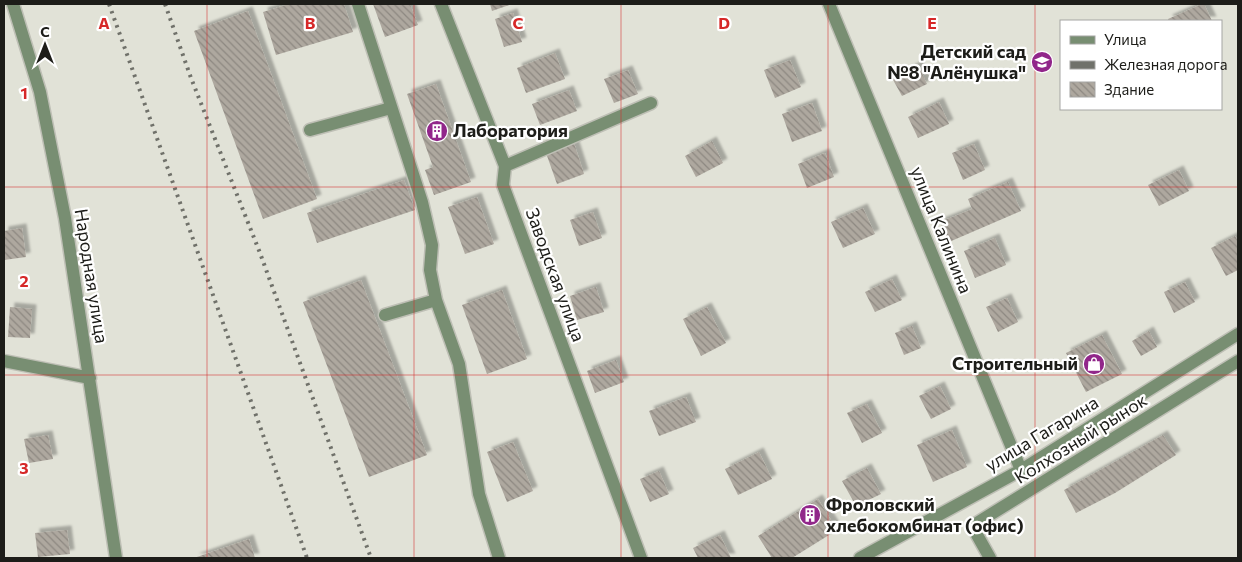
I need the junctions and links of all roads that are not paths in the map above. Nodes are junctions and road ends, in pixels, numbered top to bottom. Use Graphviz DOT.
graph roads {
  1 [pos="13,4"];
  2 [pos="358,4"];
  3 [pos="441,4"];
  4 [pos="829,4"];
  5 [pos="651,103"];
  6 [pos="391,108"];
  7 [pos="310,130"];
  8 [pos="505,166"];
  9 [pos="436,300"];
  10 [pos="385,314"];
  11 [pos="1238,334"];
  12 [pos="4,361"];
  13 [pos="1238,361"];
  14 [pos="90,378"];
  15 [pos="1021,470"];
  16 [pos="116,558"];
  17 [pos="499,558"];
  18 [pos="642,558"];
  19 [pos="860,558"];
  20 [pos="990,558"];
  1 -- 14 [label="street, Народная улица"];
  2 -- 6 [label="street"];
  3 -- 8 [label="street, Заводская улица"];
  4 -- 15 [label="street, улица Калинина"];
  5 -- 8 [label="street"];
  6 -- 7 [label="street"];
  6 -- 9 [label="street"];
  8 -- 18 [label="street, Заводская улица"];
  9 -- 10 [label="street"];
  9 -- 17 [label="street"];
  11 -- 15 [label="street, улица Гагарина"];
  12 -- 14 [label="street"];
  13 -- 20 [label="street, Колхозный рынок"];
  14 -- 16 [label="street, Народная улица"];
  15 -- 19 [label="street, улица Гагарина"];
}
